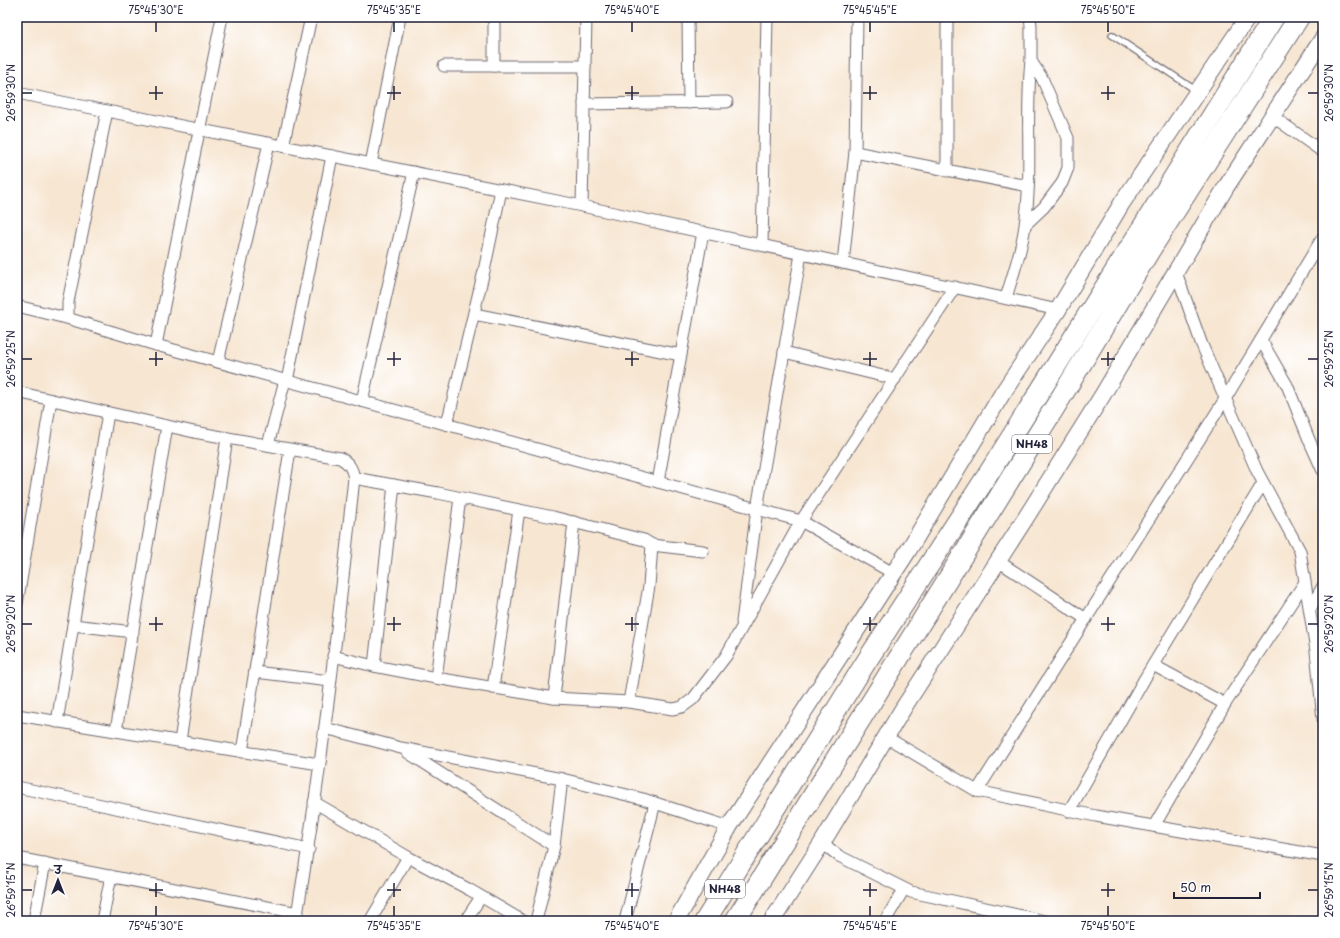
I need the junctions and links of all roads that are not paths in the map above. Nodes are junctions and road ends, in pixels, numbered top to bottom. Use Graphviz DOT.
graph roads {
  1 [pos="222,17"];
  2 [pos="311,17"];
  3 [pos="400,17"];
  4 [pos="494,17"];
  5 [pos="586,17"];
  6 [pos="688,17"];
  7 [pos="767,17"];
  8 [pos="857,17"];
  9 [pos="947,17"];
  10 [pos="1030,17"];
  11 [pos="1248,17"];
  12 [pos="1274,17"];
  13 [pos="1299,17"];
  14 [pos="1112,35"];
  15 [pos="1323,38"];
  16 [pos="1031,61"];
  17 [pos="444,66"];
  18 [pos="494,66"];
  19 [pos="585,66"];
  20 [pos="1197,92"];
  21 [pos="17,93"];
  22 [pos="727,102"];
  23 [pos="689,103"];
  24 [pos="584,104"];
  25 [pos="107,111"];
  26 [pos="1272,116"];
  27 [pos="199,129"];
  28 [pos="269,143"];
  29 [pos="284,146"];
  30 [pos="855,152"];
  31 [pos="1323,152"];
  32 [pos="332,156"];
  33 [pos="371,164"];
  34 [pos="947,170"];
  35 [pos="414,172"];
  36 [pos="1028,186"];
  37 [pos="501,190"];
  38 [pos="582,206"];
  39 [pos="1025,225"];
  40 [pos="703,232"];
  41 [pos="1323,237"];
  42 [pos="762,245"];
  43 [pos="801,254"];
  44 [pos="1318,255"];
  45 [pos="843,263"];
  46 [pos="1176,272"];
  47 [pos="955,287"];
  48 [pos="1006,298"];
  49 [pos="17,306"];
  50 [pos="1058,310"];
  51 [pos="474,314"];
  52 [pos="70,319"];
  53 [pos="1261,340"];
  54 [pos="156,345"];
  55 [pos="784,352"];
  56 [pos="681,355"];
  57 [pos="218,362"];
  58 [pos="894,379"];
  59 [pos="286,380"];
  60 [pos="17,392"];
  61 [pos="1225,399"];
  62 [pos="51,400"];
  63 [pos="362,401"];
  64 [pos="108,413"];
  65 [pos="447,424"];
  66 [pos="167,426"];
  67 [pos="227,438"];
  68 [pos="268,446"];
  69 [pos="290,450"];
  70 [pos="1323,471"];
  71 [pos="354,478"];
  72 [pos="658,482"];
  73 [pos="1264,483"];
  74 [pos="394,485"];
  75 [pos="460,498"];
  76 [pos="757,509"];
  77 [pos="519,510"];
  78 [pos="802,521"];
  79 [pos="574,522"];
  80 [pos="652,544"];
  81 [pos="703,551"];
  82 [pos="998,561"];
  83 [pos="893,573"];
  84 [pos="1305,582"];
  85 [pos="1323,586"];
  86 [pos="17,604"];
  87 [pos="1310,609"];
  88 [pos="1086,619"];
  89 [pos="73,625"];
  90 [pos="741,629"];
  91 [pos="133,632"];
  92 [pos="333,656"];
  93 [pos="1153,665"];
  94 [pos="374,666"];
  95 [pos="255,672"];
  96 [pos="436,678"];
  97 [pos="330,680"];
  98 [pos="493,688"];
  99 [pos="554,698"];
  100 [pos="629,702"];
  101 [pos="1225,704"];
  102 [pos="17,715"];
  103 [pos="1323,719"];
  104 [pos="57,722"];
  105 [pos="325,728"];
  106 [pos="116,731"];
  107 [pos="886,737"];
  108 [pos="180,742"];
  109 [pos="401,748"];
  110 [pos="242,752"];
  111 [pos="319,764"];
  112 [pos="562,779"];
  113 [pos="17,788"];
  114 [pos="977,791"];
  115 [pos="314,802"];
  116 [pos="655,803"];
  117 [pos="1069,810"];
  118 [pos="1154,826"];
  119 [pos="729,827"];
  120 [pos="822,843"];
  121 [pos="554,846"];
  122 [pos="309,849"];
  123 [pos="1323,856"];
  124 [pos="408,857"];
  125 [pos="17,858"];
  126 [pos="45,864"];
  127 [pos="111,876"];
  128 [pos="904,888"];
  129 [pos="481,897"];
  130 [pos="35,915"];
  131 [pos="998,916"];
  132 [pos="297,917"];
  133 [pos="102,921"];
  134 [pos="370,921"];
  135 [pos="465,921"];
  136 [pos="523,921"];
  137 [pos="536,921"];
  138 [pos="625,921"];
  139 [pos="676,921"];
  140 [pos="705,921"];
  141 [pos="735,921"];
  142 [pos="772,921"];
  143 [pos="885,921"];
  144 [pos="1045,921"];
  1 -- 27 [label="street"];
  2 -- 29 [label="street"];
  3 -- 33 [label="street"];
  4 -- 18 [label="street"];
  5 -- 19 [label="street"];
  6 -- 23 [label="street"];
  7 -- 42 [label="street"];
  8 -- 30 [label="street"];
  9 -- 34 [label="street"];
  10 -- 16 [label="street"];
  11 -- 20 [label="main road"];
  12 -- 140 [label="highway, NH48"];
  13 -- 141 [label="highway, NH48"];
  14 -- 20 [label="lane"];
  15 -- 26 [label="main road"];
  16 -- 36 [label="street"];
  16 -- 39 [label="street"];
  17 -- 18 [label="street"];
  18 -- 19 [label="street"];
  19 -- 24 [label="street"];
  20 -- 50 [label="main road"];
  21 -- 25 [label="street"];
  22 -- 23 [label="street"];
  23 -- 24 [label="street"];
  24 -- 38 [label="street"];
  25 -- 27 [label="street"];
  25 -- 52 [label="street"];
  26 -- 31 [label="street"];
  26 -- 46 [label="main road"];
  27 -- 28 [label="street"];
  27 -- 54 [label="street"];
  28 -- 29 [label="street"];
  28 -- 57 [label="street"];
  29 -- 32 [label="street"];
  30 -- 34 [label="street"];
  30 -- 45 [label="street"];
  32 -- 33 [label="street"];
  32 -- 59 [label="street"];
  33 -- 35 [label="street"];
  34 -- 36 [label="street"];
  35 -- 37 [label="street"];
  35 -- 63 [label="street"];
  36 -- 39 [label="street"];
  37 -- 38 [label="street"];
  37 -- 51 [label="street"];
  38 -- 40 [label="street"];
  39 -- 48 [label="street"];
  40 -- 42 [label="street"];
  40 -- 56 [label="street"];
  41 -- 44 [label="street"];
  42 -- 43 [label="street"];
  43 -- 45 [label="street"];
  43 -- 55 [label="street"];
  44 -- 53 [label="street"];
  45 -- 47 [label="street"];
  46 -- 61 [label="street"];
  46 -- 82 [label="main road"];
  47 -- 48 [label="street"];
  47 -- 58 [label="street"];
  48 -- 50 [label="street"];
  49 -- 52 [label="street"];
  50 -- 83 [label="main road"];
  51 -- 56 [label="street"];
  51 -- 65 [label="street"];
  52 -- 54 [label="street"];
  53 -- 61 [label="street"];
  53 -- 70 [label="street"];
  54 -- 57 [label="street"];
  55 -- 58 [label="street"];
  55 -- 76 [label="street"];
  56 -- 72 [label="street"];
  57 -- 59 [label="street"];
  58 -- 78 [label="street"];
  59 -- 63 [label="street"];
  59 -- 68 [label="street"];
  60 -- 62 [label="street"];
  61 -- 73 [label="street"];
  61 -- 88 [label="street"];
  62 -- 64 [label="street"];
  62 -- 86 [label="street"];
  63 -- 65 [label="street"];
  64 -- 66 [label="street"];
  64 -- 89 [label="street"];
  65 -- 72 [label="street"];
  66 -- 67 [label="street"];
  66 -- 91 [label="street"];
  67 -- 68 [label="street"];
  67 -- 108 [label="street"];
  68 -- 69 [label="street"];
  69 -- 71 [label="street"];
  69 -- 95 [label="street"];
  71 -- 74 [label="street"];
  71 -- 92 [label="street"];
  72 -- 76 [label="street"];
  73 -- 84 [label="street"];
  73 -- 93 [label="street"];
  74 -- 75 [label="street"];
  74 -- 94 [label="street"];
  75 -- 77 [label="street"];
  75 -- 96 [label="street"];
  76 -- 78 [label="street"];
  76 -- 90 [label="street"];
  77 -- 79 [label="street"];
  77 -- 98 [label="street"];
  78 -- 83 [label="street"];
  78 -- 90 [label="street"];
  79 -- 80 [label="street"];
  79 -- 99 [label="street"];
  80 -- 81 [label="street"];
  80 -- 100 [label="street"];
  82 -- 88 [label="street"];
  82 -- 107 [label="main road"];
  83 -- 119 [label="main road"];
  84 -- 87 [label="street"];
  84 -- 101 [label="street"];
  85 -- 87 [label="street"];
  87 -- 103 [label="street"];
  88 -- 114 [label="street"];
  89 -- 91 [label="street"];
  89 -- 104 [label="street"];
  90 -- 100 [label="street"];
  91 -- 106 [label="street"];
  92 -- 94 [label="street"];
  92 -- 97 [label="street"];
  93 -- 101 [label="street"];
  93 -- 117 [label="street"];
  94 -- 96 [label="street"];
  95 -- 97 [label="street"];
  95 -- 110 [label="street"];
  96 -- 98 [label="street"];
  97 -- 105 [label="street"];
  98 -- 99 [label="street"];
  99 -- 100 [label="street"];
  101 -- 118 [label="street"];
  102 -- 104 [label="street"];
  104 -- 106 [label="street"];
  105 -- 109 [label="street"];
  105 -- 111 [label="street"];
  106 -- 108 [label="street"];
  107 -- 114 [label="street"];
  107 -- 120 [label="main road"];
  108 -- 110 [label="street"];
  109 -- 112 [label="street"];
  109 -- 121 [label="street"];
  110 -- 111 [label="street"];
  111 -- 115 [label="street"];
  112 -- 116 [label="street"];
  112 -- 121 [label="street"];
  113 -- 122 [label="street"];
  114 -- 117 [label="street"];
  115 -- 122 [label="street"];
  115 -- 124 [label="street"];
  116 -- 119 [label="street"];
  116 -- 138 [label="street"];
  117 -- 118 [label="street"];
  118 -- 123 [label="street"];
  119 -- 139 [label="main road"];
  120 -- 128 [label="street"];
  120 -- 142 [label="main road"];
  121 -- 137 [label="street"];
  122 -- 132 [label="street"];
  124 -- 129 [label="street"];
  124 -- 134 [label="street"];
  125 -- 126 [label="street"];
  126 -- 127 [label="street"];
  126 -- 130 [label="street"];
  127 -- 132 [label="street"];
  127 -- 133 [label="street"];
  128 -- 131 [label="street"];
  128 -- 143 [label="street"];
  129 -- 135 [label="street"];
  129 -- 136 [label="street"];
  131 -- 144 [label="street"];
}
